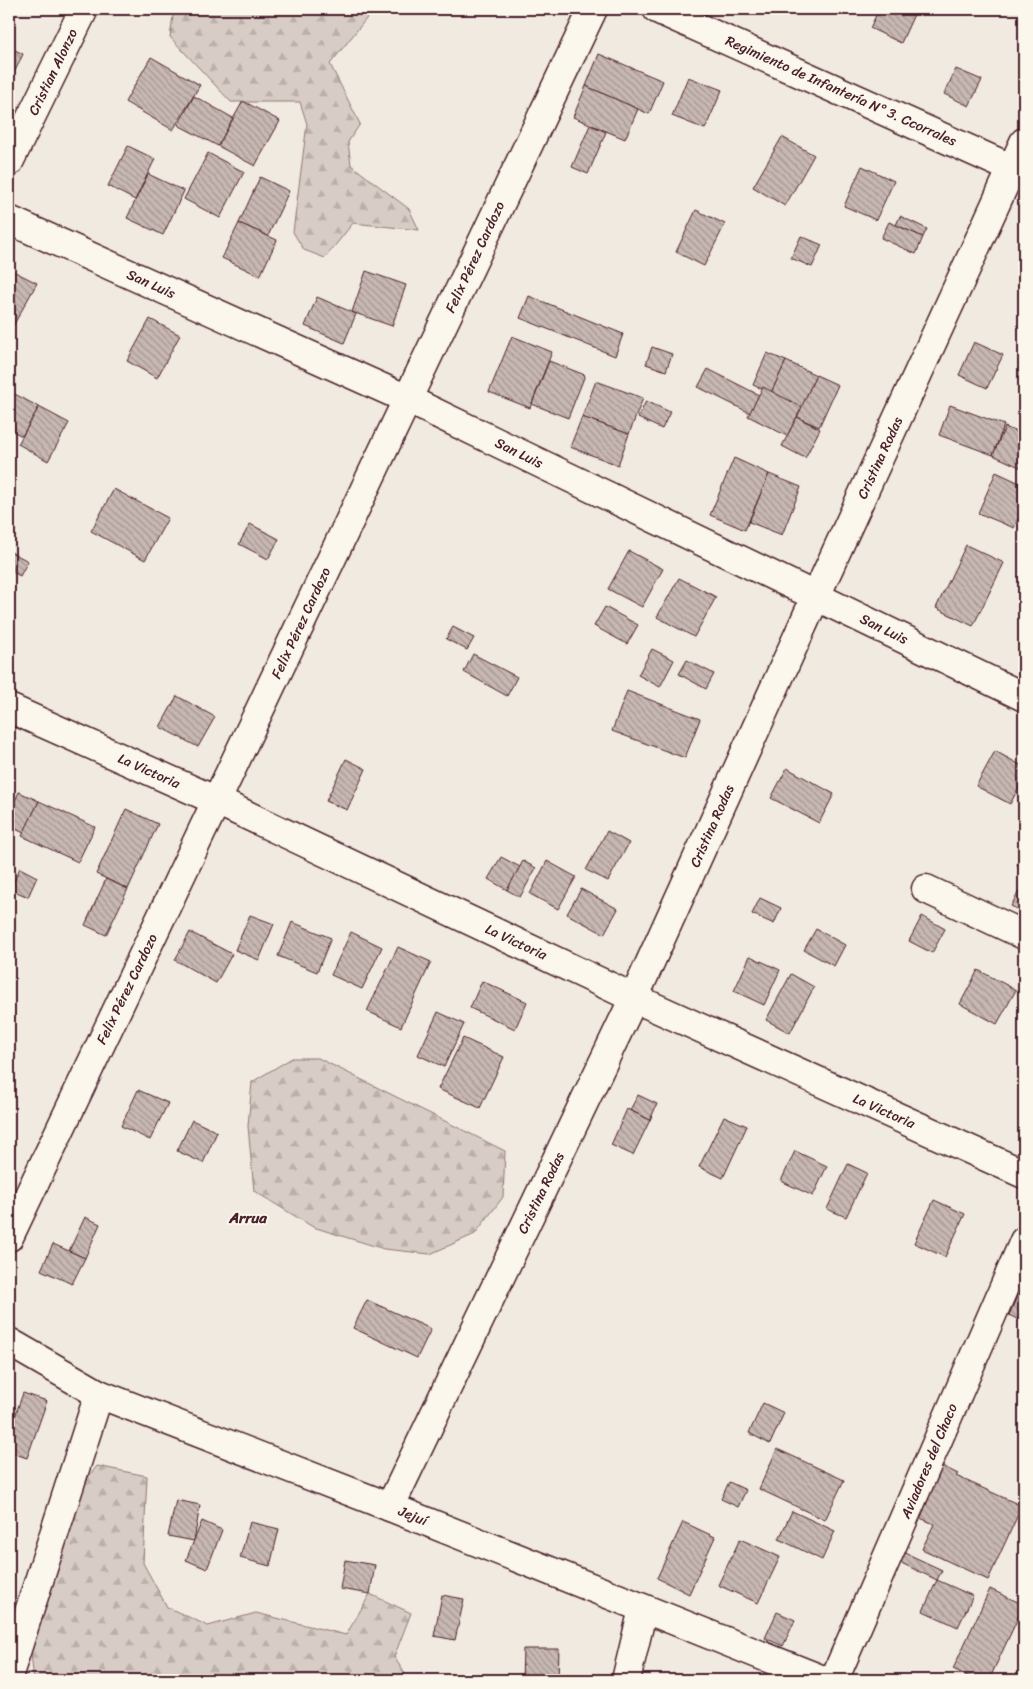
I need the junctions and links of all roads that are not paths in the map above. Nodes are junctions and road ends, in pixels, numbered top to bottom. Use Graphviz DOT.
graph roads {
  1 [pos="84,9"];
  2 [pos="593,9"];
  3 [pos="657,9"];
  4 [pos="1024,142"];
  5 [pos="9,162"];
  6 [pos="1019,171"];
  7 [pos="9,220"];
  8 [pos="407,399"];
  9 [pos="816,596"];
  10 [pos="1024,697"];
  11 [pos="9,708"];
  12 [pos="217,801"];
  13 [pos="926,889"];
  14 [pos="1024,935"];
  15 [pos="634,998"];
  16 [pos="1024,1174"];
  17 [pos="9,1237"];
  18 [pos="1024,1241"];
  19 [pos="9,1342"];
  20 [pos="99,1394"];
  21 [pos="390,1507"];
  22 [pos="643,1609"];
  23 [pos="9,1674"];
  24 [pos="626,1680"];
  25 [pos="823,1680"];
  26 [pos="834,1680"];
  1 -- 5 [label="street, Cristian Alonzo"];
  2 -- 8 [label="street, Felix Pérez Cardozo"];
  3 -- 6 [label="street, Regimiento de Infantería N° 3. Ccorrales"];
  4 -- 6 [label="street, Cristina Rodas"];
  6 -- 9 [label="street, Cristina Rodas"];
  7 -- 8 [label="street, San Luis"];
  8 -- 9 [label="street, San Luis"];
  8 -- 12 [label="street, Felix Pérez Cardozo"];
  9 -- 10 [label="street, San Luis"];
  9 -- 15 [label="street, Cristina Rodas"];
  11 -- 12 [label="street, La Victoria"];
  12 -- 15 [label="street, La Victoria"];
  12 -- 17 [label="street, Felix Pérez Cardozo"];
  13 -- 14 [label="street"];
  15 -- 16 [label="street, La Victoria"];
  15 -- 21 [label="street, Cristina Rodas"];
  18 -- 26 [label="street, Aviadores del Chaco"];
  19 -- 20 [label="street, Jejuí"];
  20 -- 21 [label="street, Jejuí"];
  20 -- 23 [label="street"];
  21 -- 22 [label="street, Jejuí"];
  22 -- 24 [label="street"];
  22 -- 25 [label="street, Jejuí"];
}
